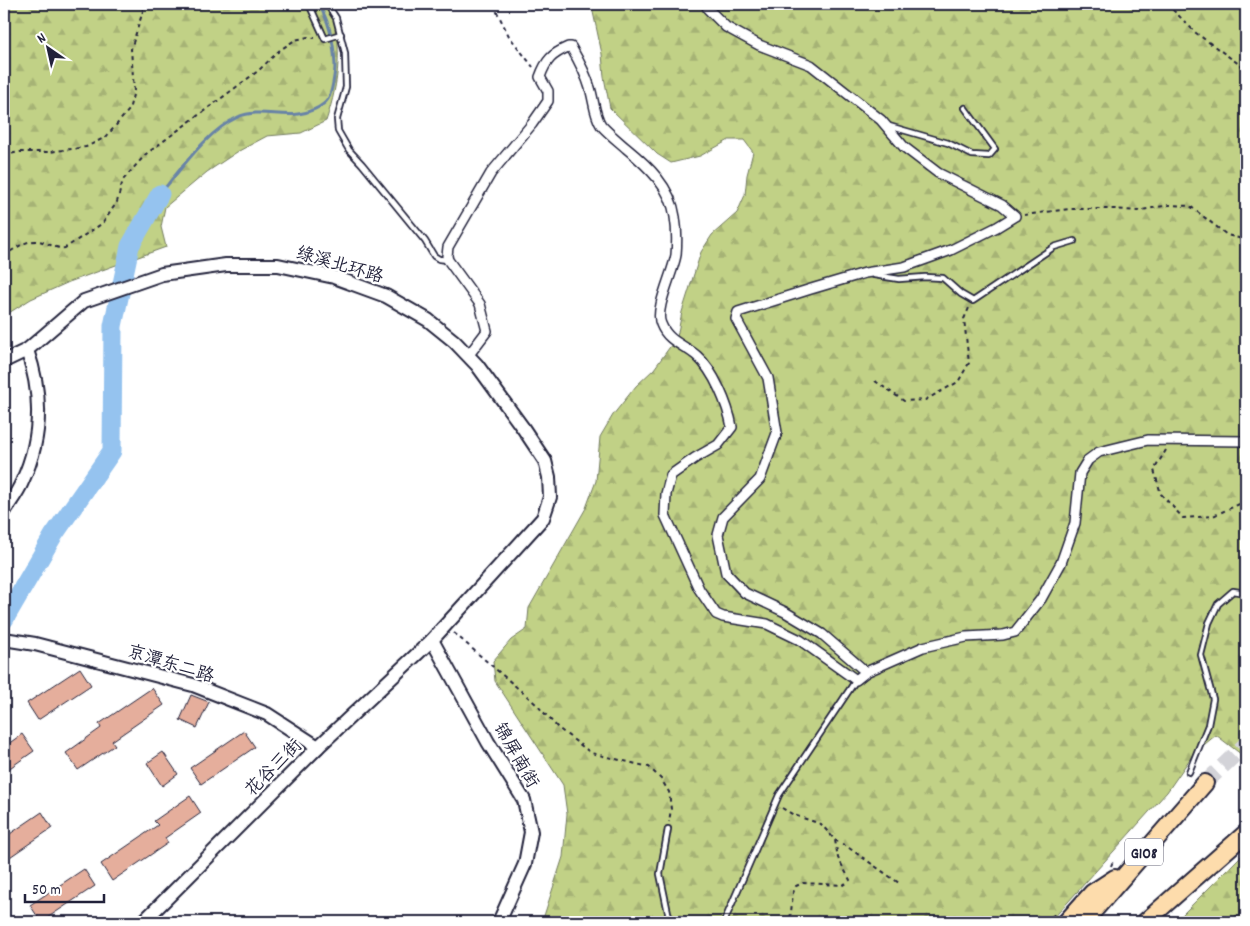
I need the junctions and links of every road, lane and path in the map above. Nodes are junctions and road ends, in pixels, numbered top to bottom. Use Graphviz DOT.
graph roads {
  1 [pos="142,4"];
  2 [pos="309,4"];
  3 [pos="327,4"];
  4 [pos="493,4"];
  5 [pos="706,4"];
  6 [pos="1167,4"];
  7 [pos="339,35"];
  8 [pos="325,39"];
  9 [pos="1246,66"];
  10 [pos="540,77"];
  11 [pos="965,108"];
  12 [pos="887,126"];
  13 [pos="4,155"];
  14 [pos="1015,216"];
  15 [pos="1246,240"];
  16 [pos="1074,241"];
  17 [pos="4,251"];
  18 [pos="4,255"];
  19 [pos="448,260"];
  20 [pos="865,273"];
  21 [pos="4,274"];
  22 [pos="973,301"];
  23 [pos="27,350"];
  24 [pos="468,356"];
  25 [pos="4,361"];
  26 [pos="875,381"];
  27 [pos="1171,442"];
  28 [pos="1246,442"];
  29 [pos="1246,502"];
  30 [pos="4,512"];
  31 [pos="1246,592"];
  32 [pos="446,626"];
  33 [pos="4,639"];
  34 [pos="432,640"];
  35 [pos="866,672"];
  36 [pos="856,680"];
  37 [pos="318,747"];
  38 [pos="1189,772"];
  39 [pos="1205,783"];
  40 [pos="776,802"];
  41 [pos="668,830"];
  42 [pos="1246,833"];
  43 [pos="835,840"];
  44 [pos="1130,869"];
  45 [pos="899,883"];
  46 [pos="1246,910"];
  47 [pos="143,922"];
  48 [pos="499,922"];
  49 [pos="670,922"];
  50 [pos="724,922"];
  51 [pos="790,922"];
  52 [pos="1066,922"];
  53 [pos="1084,922"];
  54 [pos="1145,922"];
  55 [pos="1227,922"];
  1 -- 13 [label="path"];
  2 -- 8 [label="lane"];
  3 -- 7 [label="lane"];
  4 -- 10 [label="path"];
  5 -- 12 [label="street"];
  6 -- 9 [label="path"];
  7 -- 8 [label="lane"];
  7 -- 19 [label="lane"];
  8 -- 18 [label="path"];
  10 -- 19 [label="street"];
  10 -- 36 [label="street"];
  11 -- 12 [label="lane"];
  12 -- 14 [label="street"];
  14 -- 15 [label="path"];
  14 -- 20 [label="street"];
  16 -- 22 [label="lane"];
  17 -- 18 [label="path"];
  18 -- 21 [label="path"];
  19 -- 24 [label="street"];
  20 -- 22 [label="lane"];
  20 -- 35 [label="street"];
  22 -- 26 [label="path"];
  23 -- 24 [label="street, 绿溪北环路"];
  23 -- 25 [label="street, 绿溪北环路"];
  23 -- 30 [label="street"];
  24 -- 32 [label="street, 绿溪北环路"];
  27 -- 28 [label="street"];
  27 -- 29 [label="path"];
  27 -- 35 [label="street"];
  31 -- 38 [label="lane"];
  32 -- 34 [label="street, 绿溪北环路"];
  32 -- 41 [label="path"];
  33 -- 37 [label="street, 京潭东二路"];
  34 -- 37 [label="street, 花谷三街"];
  34 -- 48 [label="street, 锦屏南街"];
  35 -- 36 [label="street"];
  36 -- 40 [label="lane"];
  37 -- 47 [label="street, 花谷三街"];
  39 -- 44 [label="highway, G108"];
  40 -- 43 [label="path"];
  40 -- 50 [label="lane"];
  41 -- 49 [label="lane"];
  42 -- 54 [label="highway"];
  43 -- 45 [label="path"];
  43 -- 51 [label="path"];
  44 -- 52 [label="highway"];
  44 -- 53 [label="highway, G108"];
  46 -- 55 [label="path"];
}
